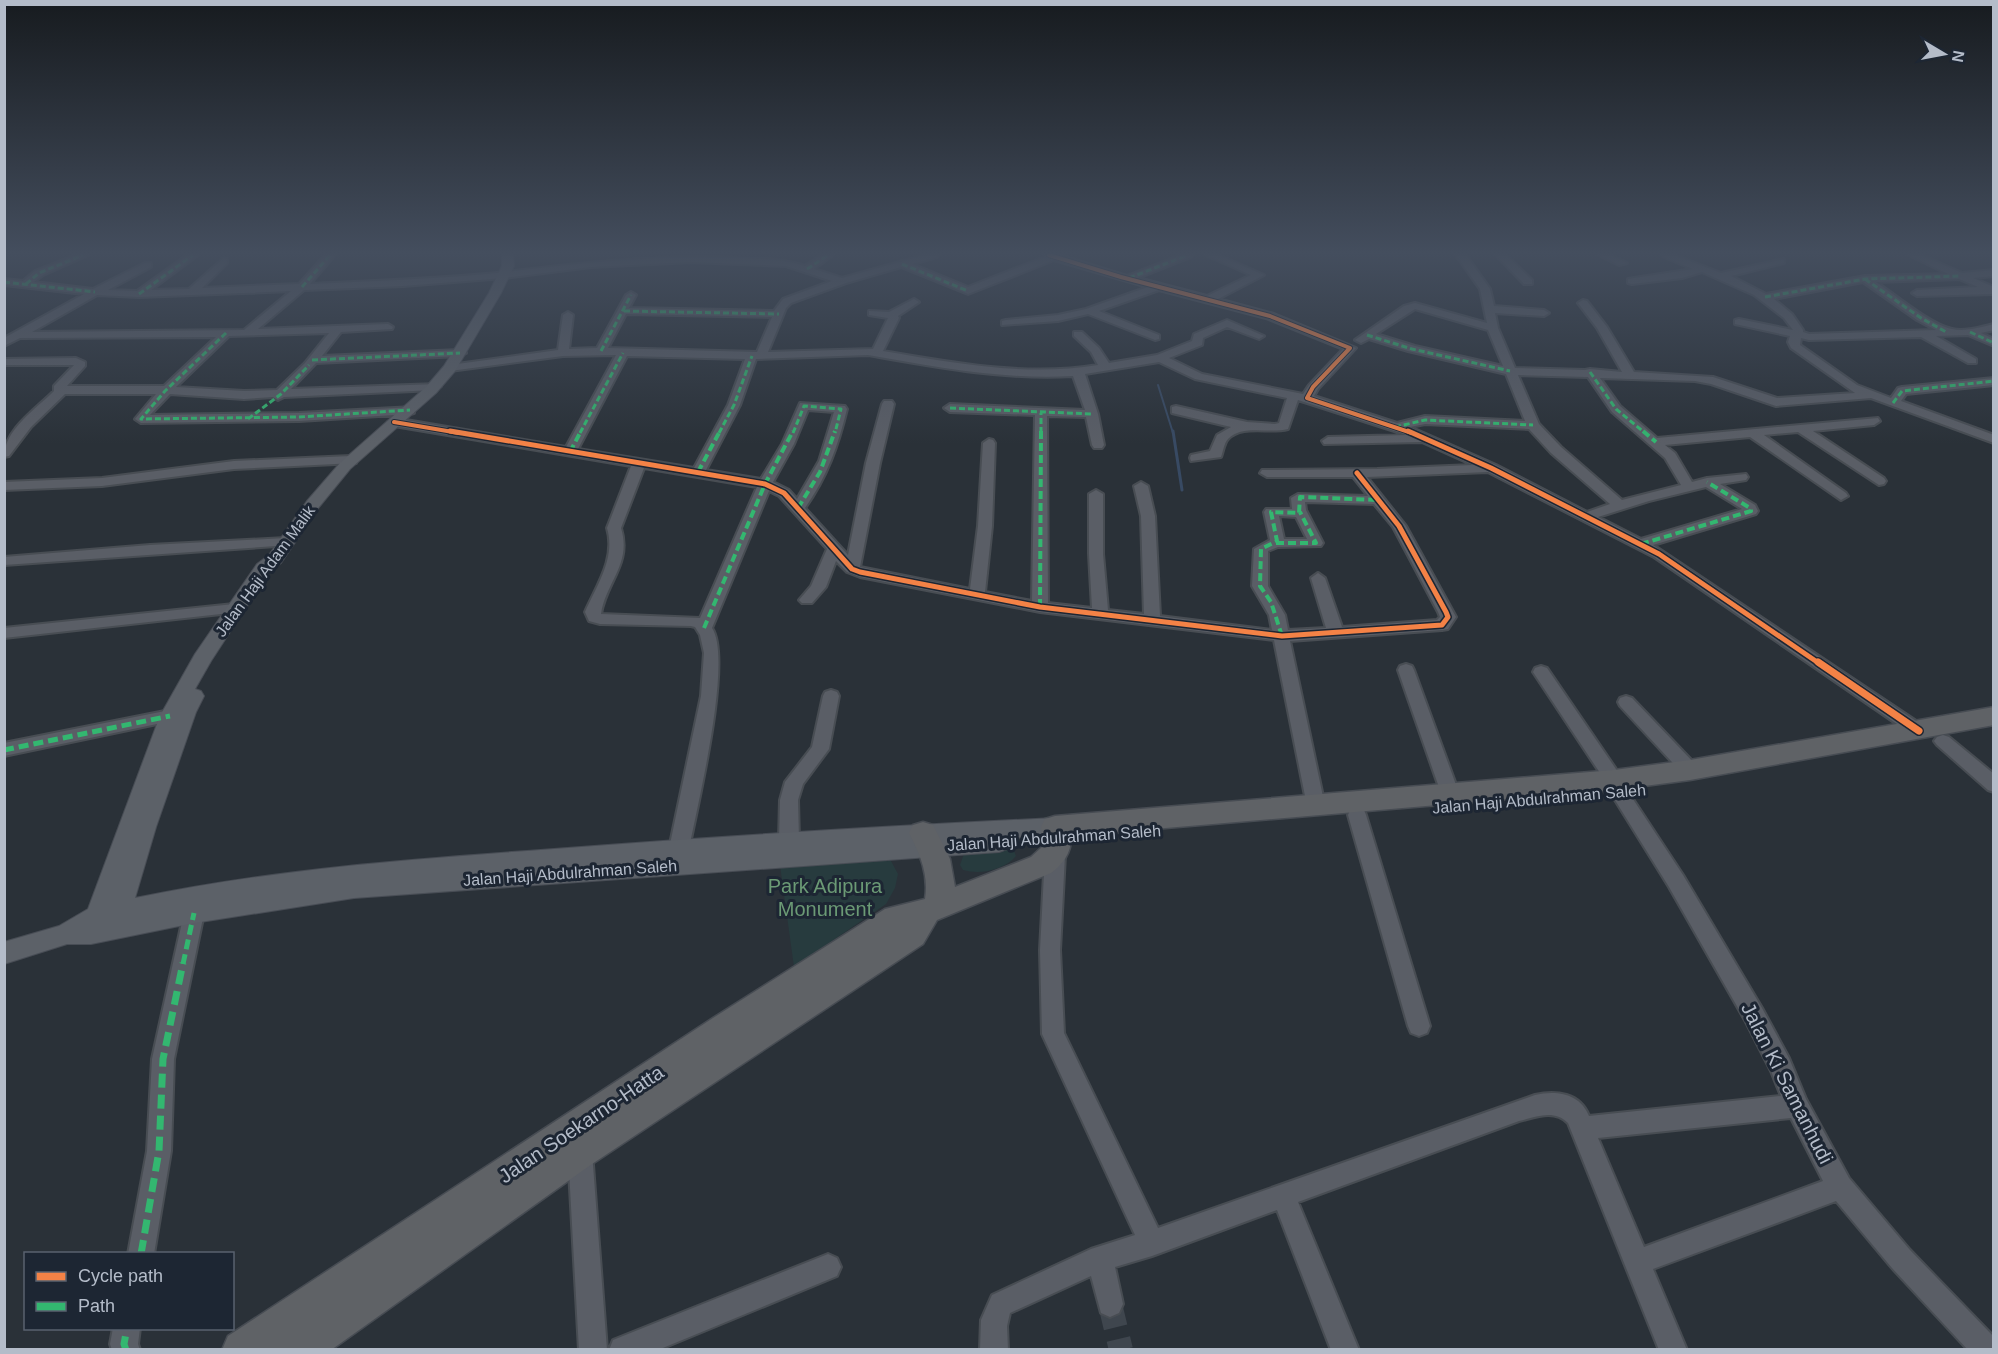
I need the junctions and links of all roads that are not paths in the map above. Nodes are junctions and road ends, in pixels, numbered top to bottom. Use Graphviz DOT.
graph roads {
  1 [pos="48,318"];
  2 [pos="265,318"];
  3 [pos="479,318"];
  4 [pos="568,318"];
  5 [pos="620,318"];
  6 [pos="776,318"];
  7 [pos="893,318"];
  8 [pos="1056,318"];
  9 [pos="1058,318"];
  10 [pos="1107,318"];
  11 [pos="1275,318"];
  12 [pos="1393,318"];
  13 [pos="1458,318"];
  14 [pos="1491,318"];
  15 [pos="1595,318"];
  16 [pos="1789,318"];
  17 [pos="1921,318"];
  18 [pos="1739,322"];
  19 [pos="1006,323"];
  20 [pos="388,327"];
  21 [pos="1066,327"];
  22 [pos="1994,327"];
  23 [pos="1493,328"];
  24 [pos="337,330"];
  25 [pos="1970,332"];
  26 [pos="226,333"];
  27 [pos="247,333"];
  28 [pos="1924,333"];
  29 [pos="1948,333"];
  30 [pos="1078,334"];
  31 [pos="18,335"];
  32 [pos="1367,335"];
  33 [pos="1797,335"];
  34 [pos="1259,336"];
  35 [pos="1155,337"];
  36 [pos="4,343"];
  37 [pos="1994,343"];
  38 [pos="1350,348"];
  39 [pos="601,351"];
  40 [pos="460,352"];
  41 [pos="623,352"];
  42 [pos="877,352"];
  43 [pos="563,353"];
  44 [pos="757,356"];
  45 [pos="1160,358"];
  46 [pos="312,360"];
  47 [pos="1972,361"];
  48 [pos="4,362"];
  49 [pos="450,368"];
  50 [pos="1106,368"];
  51 [pos="1510,371"];
  52 [pos="1078,372"];
  53 [pos="1590,372"];
  54 [pos="1630,375"];
  55 [pos="1994,381"];
  56 [pos="435,386"];
  57 [pos="62,390"];
  58 [pos="169,390"];
  59 [pos="281,394"];
  60 [pos="1870,395"];
  61 [pos="1293,396"];
  62 [pos="1307,398"];
  63 [pos="1893,403"];
  64 [pos="888,404"];
  65 [pos="950,408"];
  66 [pos="410,410"];
  67 [pos="1176,410"];
  68 [pos="1041,413"];
  69 [pos="1092,414"];
  70 [pos="248,419"];
  71 [pos="1874,421"];
  72 [pos="394,422"];
  73 [pos="1242,425"];
  74 [pos="1533,425"];
  75 [pos="1395,427"];
  76 [pos="1802,429"];
  77 [pos="1753,433"];
  78 [pos="1425,439"];
  79 [pos="1994,439"];
  80 [pos="1328,441"];
  81 [pos="1656,442"];
  82 [pos="989,443"];
  83 [pos="1098,446"];
  84 [pos="570,452"];
  85 [pos="4,453"];
  86 [pos="1196,458"];
  87 [pos="351,460"];
  88 [pos="639,464"];
  89 [pos="1491,468"];
  90 [pos="698,472"];
  91 [pos="1267,473"];
  92 [pos="1357,473"];
  93 [pos="1741,477"];
  94 [pos="1879,481"];
  95 [pos="1707,482"];
  96 [pos="765,484"];
  97 [pos="4,486"];
  98 [pos="1141,486"];
  99 [pos="1688,486"];
  100 [pos="1096,494"];
  101 [pos="1840,496"];
  102 [pos="1379,500"];
  103 [pos="1619,505"];
  104 [pos="798,508"];
  105 [pos="1300,512"];
  106 [pos="1588,516"];
  107 [pos="1276,543"];
  108 [pos="1641,544"];
  109 [pos="834,549"];
  110 [pos="280,550"];
  111 [pos="4,561"];
  112 [pos="852,569"];
  113 [pos="1318,578"];
  114 [pos="977,595"];
  115 [pos="807,600"];
  116 [pos="1040,607"];
  117 [pos="234,609"];
  118 [pos="1100,614"];
  119 [pos="1152,619"];
  120 [pos="704,628"];
  121 [pos="4,633"];
  122 [pos="1336,633"];
  123 [pos="1282,636"];
  124 [pos="1406,670"];
  125 [pos="1541,672"];
  126 [pos="831,696"];
  127 [pos="1626,702"];
  128 [pos="170,716"];
  129 [pos="1994,716"];
  130 [pos="1994,731"];
  131 [pos="1931,736"];
  132 [pos="1878,745"];
  133 [pos="4,750"];
  134 [pos="1690,770"];
  135 [pos="1994,785"];
  136 [pos="1616,786"];
  137 [pos="1450,793"];
  138 [pos="1316,806"];
  139 [pos="1357,815"];
  140 [pos="789,840"];
  141 [pos="927,840"];
  142 [pos="1056,840"];
  143 [pos="679,849"];
  144 [pos="932,909"];
  145 [pos="194,913"];
  146 [pos="105,923"];
  147 [pos="13,951"];
  148 [pos="1419,1026"];
  149 [pos="1797,1106"];
  150 [pos="1582,1128"];
  151 [pos="580,1152"];
  152 [pos="1840,1187"];
  153 [pos="1283,1196"];
  154 [pos="1152,1243"];
  155 [pos="141,1252"];
  156 [pos="1100,1258"];
  157 [pos="1637,1262"];
  158 [pos="828,1268"];
  159 [pos="346,1298"];
  160 [pos="1110,1304"];
  161 [pos="127,1330"];
  162 [pos="298,1349"];
  163 [pos="126,1350"];
  164 [pos="242,1350"];
  165 [pos="593,1350"];
  166 [pos="623,1350"];
  167 [pos="994,1350"];
  168 [pos="1345,1350"];
  169 [pos="1673,1350"];
  170 [pos="1987,1350"];
  1 -- 31 [label="street"];
  2 -- 27 [label="street"];
  3 -- 40 [label="main road, Jalan Haji Adam Malik"];
  4 -- 43 [label="street"];
  5 -- 39 [label="street"];
  6 -- 44 [label="street"];
  7 -- 42 [label="street"];
  8 -- 19 [label="street"];
  9 -- 21 [label="street"];
  10 -- 35 [label="street"];
  11 -- 38 [label="street"];
  12 -- 32 [label="street"];
  13 -- 23 [label="street"];
  14 -- 23 [label="street"];
  15 -- 54 [label="street"];
  16 -- 33 [label="street"];
  17 -- 29 [label="street"];
  18 -- 33 [label="street"];
  20 -- 24 [label="street"];
  22 -- 25 [label="street"];
  23 -- 51 [label="street"];
  24 -- 27 [label="street"];
  24 -- 46 [label="street"];
  25 -- 29 [label="street"];
  25 -- 37 [label="street"];
  26 -- 27 [label="street"];
  26 -- 31 [label="street"];
  26 -- 58 [label="street"];
  28 -- 29 [label="street"];
  28 -- 33 [label="street"];
  28 -- 47 [label="street"];
  30 -- 50 [label="street"];
  31 -- 36 [label="street"];
  32 -- 38 [label="street"];
  32 -- 51 [label="street"];
  33 -- 60 [label="street"];
  34 -- 45 [label="street"];
  38 -- 62 [label="street"];
  39 -- 41 [label="street"];
  39 -- 43 [label="street"];
  40 -- 46 [label="street"];
  40 -- 49 [label="main road, Jalan Haji Adam Malik"];
  41 -- 44 [label="street"];
  41 -- 84 [label="street"];
  42 -- 44 [label="street"];
  42 -- 52 [label="street"];
  43 -- 49 [label="street"];
  44 -- 90 [label="street"];
  45 -- 50 [label="street"];
  45 -- 61 [label="street"];
  46 -- 59 [label="street"];
  48 -- 57 [label="street"];
  49 -- 56 [label="main road, Jalan Haji Adam Malik"];
  50 -- 52 [label="street"];
  51 -- 53 [label="street"];
  51 -- 74 [label="street"];
  52 -- 69 [label="street"];
  53 -- 54 [label="street"];
  53 -- 81 [label="street"];
  54 -- 60 [label="street"];
  55 -- 63 [label="street"];
  56 -- 59 [label="street"];
  56 -- 66 [label="main road, Jalan Haji Adam Malik"];
  57 -- 58 [label="street"];
  57 -- 85 [label="street"];
  58 -- 59 [label="street"];
  58 -- 70 [label="street"];
  59 -- 70 [label="street"];
  60 -- 63 [label="street"];
  61 -- 62 [label="street"];
  61 -- 73 [label="street"];
  62 -- 75 [label="street"];
  63 -- 79 [label="street"];
  64 -- 112 [label="street"];
  65 -- 68 [label="street"];
  66 -- 70 [label="street"];
  66 -- 72 [label="main road, Jalan Haji Adam Malik"];
  67 -- 73 [label="street"];
  68 -- 69 [label="street"];
  68 -- 116 [label="street"];
  69 -- 83 [label="street"];
  71 -- 76 [label="street"];
  72 -- 84 [label="street"];
  72 -- 87 [label="main road, Jalan Haji Adam Malik"];
  73 -- 86 [label="street"];
  74 -- 75 [label="street"];
  74 -- 103 [label="street"];
  75 -- 78 [label="street"];
  76 -- 77 [label="street"];
  76 -- 94 [label="street"];
  77 -- 81 [label="street"];
  77 -- 101 [label="street"];
  78 -- 80 [label="street"];
  78 -- 89 [label="street"];
  81 -- 99 [label="street"];
  82 -- 114 [label="street"];
  84 -- 88 [label="street"];
  87 -- 97 [label="street"];
  87 -- 110 [label="main road, Jalan Haji Adam Malik"];
  88 -- 90 [label="street"];
  88 -- 120 [label="street"];
  89 -- 92 [label="street"];
  89 -- 106 [label="street"];
  90 -- 96 [label="street"];
  91 -- 92 [label="street"];
  92 -- 102 [label="street"];
  93 -- 95 [label="street"];
  95 -- 99 [label="street"];
  95 -- 108 [label="street"];
  96 -- 104 [label="street"];
  96 -- 104 [label="street"];
  96 -- 120 [label="street"];
  98 -- 119 [label="street"];
  99 -- 103 [label="street"];
  100 -- 118 [label="street"];
  102 -- 105 [label="street"];
  102 -- 122 [label="street"];
  103 -- 106 [label="street"];
  104 -- 109 [label="street"];
  105 -- 107 [label="street"];
  105 -- 107 [label="street"];
  106 -- 108 [label="street"];
  107 -- 123 [label="street"];
  108 -- 131 [label="street"];
  109 -- 112 [label="street"];
  109 -- 115 [label="street"];
  110 -- 111 [label="street"];
  110 -- 117 [label="main road, Jalan Haji Adam Malik"];
  110 -- 146 [label="main road"];
  112 -- 114 [label="street"];
  113 -- 122 [label="street"];
  114 -- 116 [label="street"];
  116 -- 118 [label="street"];
  117 -- 121 [label="street"];
  117 -- 128 [label="main road, Jalan Haji Adam Malik"];
  118 -- 119 [label="street"];
  119 -- 123 [label="street"];
  120 -- 143 [label="street"];
  122 -- 123 [label="street"];
  123 -- 138 [label="street"];
  124 -- 137 [label="street"];
  125 -- 136 [label="street, Jalan Ki Samanhudi"];
  126 -- 140 [label="street"];
  127 -- 134 [label="street"];
  128 -- 133 [label="street"];
  128 -- 146 [label="main road, Jalan Haji Adam Malik"];
  129 -- 131 [label="highway, Jalan Haji Abdulrahman Saleh"];
  130 -- 131 [label="highway, Jalan Haji Abdulrahman Saleh"];
  131 -- 132 [label="highway, Jalan Haji Abdulrahman Saleh"];
  131 -- 135 [label="street"];
  132 -- 134 [label="highway, Jalan Haji Abdulrahman Saleh"];
  132 -- 136 [label="highway, Jalan Haji Abdulrahman Saleh"];
  134 -- 136 [label="highway, Jalan Haji Abdulrahman Saleh"];
  136 -- 137 [label="highway, Jalan Haji Abdulrahman Saleh"];
  136 -- 139 [label="highway, Jalan Haji Abdulrahman Saleh"];
  136 -- 149 [label="street, Jalan Ki Samanhudi"];
  137 -- 138 [label="highway, Jalan Haji Abdulrahman Saleh"];
  138 -- 142 [label="highway, Jalan Haji Abdulrahman Saleh"];
  139 -- 142 [label="highway, Jalan Haji Abdulrahman Saleh"];
  139 -- 148 [label="street"];
  140 -- 141 [label="main road, Jalan Haji Abdulrahman Saleh"];
  140 -- 143 [label="main road, Jalan Haji Abdulrahman Saleh"];
  141 -- 142 [label="main road, Jalan Haji Abdulrahman Saleh"];
  141 -- 144 [label="highway"];
  141 -- 145 [label="main road, Jalan Haji Abdulrahman Saleh"];
  142 -- 144 [label="highway, Jalan Soekarno-Hatta"];
  142 -- 154 [label="street"];
  143 -- 146 [label="main road, Jalan Haji Abdulrahman Saleh"];
  144 -- 151 [label="highway, Jalan Soekarno-Hatta"];
  144 -- 159 [label="highway, Jalan Soekarno-Hatta"];
  145 -- 146 [label="main road, Jalan Haji Abdulrahman Saleh"];
  145 -- 155 [label="street"];
  146 -- 147 [label="main road"];
  149 -- 150 [label="street"];
  149 -- 152 [label="street, Jalan Ki Samanhudi"];
  150 -- 153 [label="street"];
  150 -- 157 [label="street"];
  151 -- 159 [label="highway, Jalan Soekarno-Hatta"];
  151 -- 165 [label="street"];
  152 -- 157 [label="street"];
  152 -- 170 [label="street, Jalan Ki Samanhudi"];
  153 -- 154 [label="street"];
  153 -- 168 [label="street"];
  154 -- 156 [label="street"];
  156 -- 160 [label="street"];
  156 -- 167 [label="street"];
  157 -- 169 [label="street"];
  158 -- 166 [label="street"];
  159 -- 162 [label="highway, Jalan Soekarno-Hatta"];
  159 -- 164 [label="highway, Jalan Soekarno-Hatta"];
  161 -- 163 [label="street"];
}
